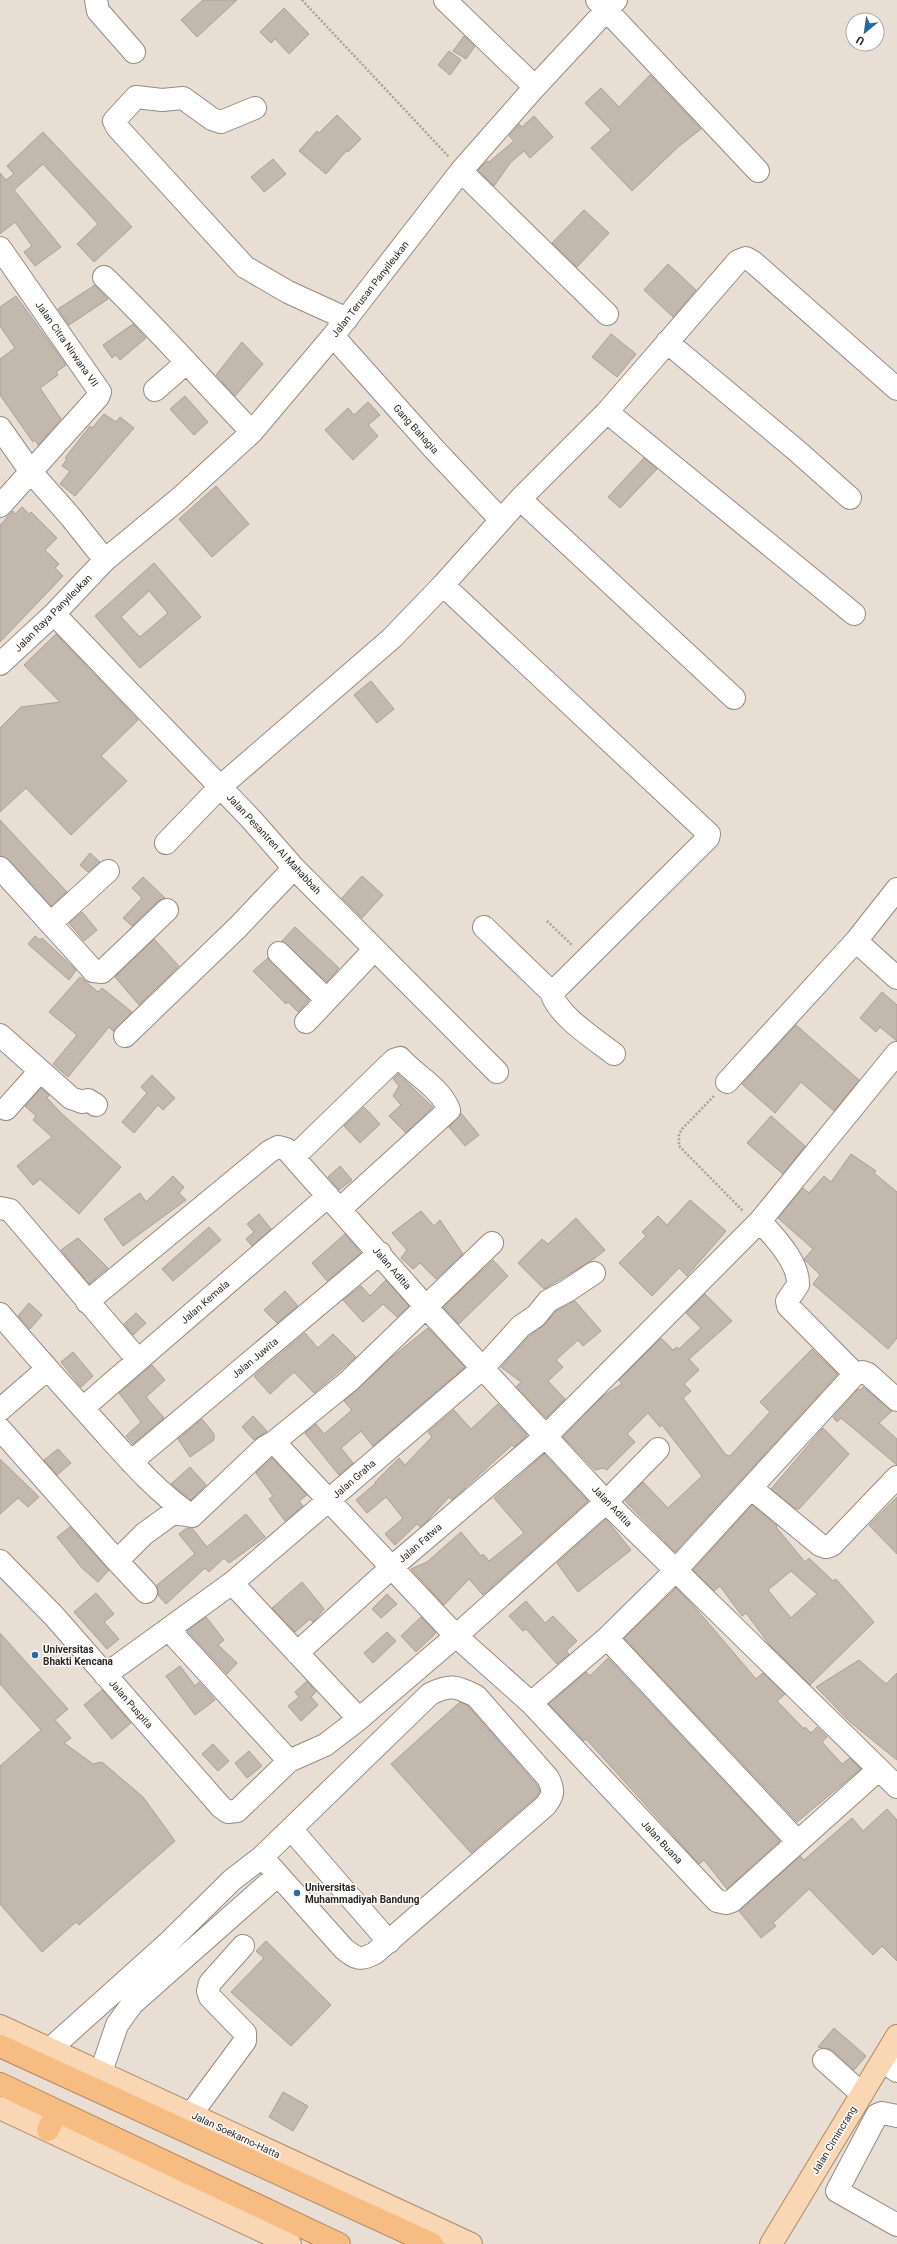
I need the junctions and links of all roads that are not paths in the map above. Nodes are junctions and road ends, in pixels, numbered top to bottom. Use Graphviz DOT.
graph roads {
  1 [pos="96,0"];
  2 [pos="445,0"];
  3 [pos="607,3"];
  4 [pos="134,52"];
  5 [pos="535,87"];
  6 [pos="255,108"];
  7 [pos="758,170"];
  8 [pos="461,171"];
  9 [pos="0,248"];
  10 [pos="104,278"];
  11 [pos="607,314"];
  12 [pos="340,327"];
  13 [pos="668,342"];
  14 [pos="186,363"];
  15 [pos="897,389"];
  16 [pos="155,390"];
  17 [pos="607,412"];
  18 [pos="0,428"];
  19 [pos="252,432"];
  20 [pos="31,472"];
  21 [pos="850,498"];
  22 [pos="520,499"];
  23 [pos="0,506"];
  24 [pos="501,520"];
  25 [pos="105,560"];
  26 [pos="443,585"];
  27 [pos="54,614"];
  28 [pos="854,614"];
  29 [pos="0,664"];
  30 [pos="734,698"];
  31 [pos="220,787"];
  32 [pos="166,843"];
  33 [pos="0,868"];
  34 [pos="294,868"];
  35 [pos="108,871"];
  36 [pos="897,889"];
  37 [pos="167,910"];
  38 [pos="51,923"];
  39 [pos="484,927"];
  40 [pos="856,941"];
  41 [pos="374,950"];
  42 [pos="278,952"];
  43 [pos="897,978"];
  44 [pos="551,990"];
  45 [pos="326,999"];
  46 [pos="306,1022"];
  47 [pos="0,1035"];
  48 [pos="125,1036"];
  49 [pos="897,1053"];
  50 [pos="614,1054"];
  51 [pos="40,1071"];
  52 [pos="497,1072"];
  53 [pos="727,1082"];
  54 [pos="96,1105"];
  55 [pos="6,1109"];
  56 [pos="297,1160"];
  57 [pos="334,1202"];
  58 [pos="0,1208"];
  59 [pos="758,1223"];
  60 [pos="492,1243"];
  61 [pos="380,1253"];
  62 [pos="594,1273"];
  63 [pos="87,1302"];
  64 [pos="426,1307"];
  65 [pos="0,1314"];
  66 [pos="138,1360"];
  67 [pos="482,1368"];
  68 [pos="47,1369"];
  69 [pos="855,1374"];
  70 [pos="897,1400"];
  71 [pos="83,1408"];
  72 [pos="0,1410"];
  73 [pos="0,1429"];
  74 [pos="546,1436"];
  75 [pos="274,1442"];
  76 [pos="658,1448"];
  77 [pos="131,1462"];
  78 [pos="897,1477"];
  79 [pos="751,1488"];
  80 [pos="329,1501"];
  81 [pos="606,1502"];
  82 [pos="192,1516"];
  83 [pos="117,1561"];
  84 [pos="2,1567"];
  85 [pos="391,1568"];
  86 [pos="675,1570"];
  87 [pos="232,1583"];
  88 [pos="146,1592"];
  89 [pos="169,1630"];
  90 [pos="456,1636"];
  91 [pos="607,1638"];
  92 [pos="297,1653"];
  93 [pos="105,1675"];
  94 [pos="531,1704"];
  95 [pos="359,1719"];
  96 [pos="289,1761"];
  97 [pos="878,1770"];
  98 [pos="897,1787"];
  99 [pos="291,1829"];
  100 [pos="798,1842"];
  101 [pos="262,1857"];
  102 [pos="278,1875"];
  103 [pos="389,1942"];
  104 [pos="243,1946"];
  105 [pos="0,2026"];
  106 [pos="897,2036"];
  107 [pos="0,2046"];
  108 [pos="50,2049"];
  109 [pos="824,2060"];
  110 [pos="890,2066"];
  111 [pos="101,2072"];
  112 [pos="0,2084"];
  113 [pos="862,2094"];
  114 [pos="0,2108"];
  115 [pos="190,2114"];
  116 [pos="897,2116"];
  117 [pos="52,2120"];
  118 [pos="811,2178"];
  119 [pos="836,2191"];
  120 [pos="897,2225"];
  121 [pos="290,2244"];
  122 [pos="339,2244"];
  123 [pos="432,2244"];
  124 [pos="471,2244"];
  125 [pos="771,2244"];
  1 -- 4 [label="street"];
  2 -- 5 [label="street"];
  3 -- 5 [label="street, Jalan Terusan Panyileukan"];
  3 -- 7 [label="street"];
  5 -- 8 [label="street, Jalan Terusan Panyileukan"];
  6 -- 12 [label="street"];
  8 -- 11 [label="street"];
  8 -- 12 [label="street, Jalan Terusan Panyileukan"];
  9 -- 20 [label="street, Jalan Citra Nirwana VII"];
  10 -- 14 [label="street"];
  12 -- 19 [label="street, Jalan Terusan Panyileukan"];
  12 -- 24 [label="street, Gang Bahagia"];
  13 -- 15 [label="street"];
  13 -- 17 [label="street"];
  13 -- 21 [label="street"];
  14 -- 16 [label="street"];
  14 -- 19 [label="street"];
  17 -- 22 [label="street"];
  17 -- 28 [label="street"];
  18 -- 20 [label="street"];
  19 -- 25 [label="street, Jalan Terusan Panyileukan"];
  20 -- 23 [label="street, Jalan Citra Nirwana VII"];
  20 -- 25 [label="street"];
  22 -- 24 [label="street"];
  22 -- 30 [label="street"];
  24 -- 26 [label="street"];
  25 -- 27 [label="street, Jalan Raya Panyileukan"];
  26 -- 31 [label="street"];
  26 -- 44 [label="street"];
  27 -- 29 [label="street, Jalan Raya Panyileukan"];
  27 -- 31 [label="street, Jalan Pesantren Al Mahabbah"];
  31 -- 32 [label="street"];
  31 -- 34 [label="street, Jalan Pesantren Al Mahabbah"];
  33 -- 38 [label="street"];
  34 -- 41 [label="street, Jalan Pesantren Al Mahabbah"];
  34 -- 48 [label="street"];
  35 -- 38 [label="street"];
  36 -- 40 [label="street"];
  37 -- 38 [label="street"];
  39 -- 44 [label="street"];
  40 -- 43 [label="street"];
  40 -- 53 [label="street"];
  41 -- 45 [label="street"];
  41 -- 52 [label="street, Jalan Pesantren Al Mahabbah"];
  42 -- 45 [label="street"];
  44 -- 50 [label="street"];
  45 -- 46 [label="street"];
  47 -- 51 [label="street"];
  49 -- 59 [label="street, Jalan Fatwa"];
  51 -- 54 [label="street"];
  51 -- 55 [label="street"];
  56 -- 57 [label="street, Jalan Aditia"];
  56 -- 57 [label="street, Jalan Kemala"];
  56 -- 63 [label="street, Jalan Aditia"];
  57 -- 61 [label="street, Jalan Aditia"];
  57 -- 66 [label="street, Jalan Kemala"];
  58 -- 63 [label="street"];
  59 -- 69 [label="street"];
  59 -- 74 [label="street, Jalan Fatwa"];
  60 -- 64 [label="street"];
  61 -- 64 [label="street, Jalan Aditia"];
  61 -- 77 [label="street, Jalan Juwita"];
  62 -- 67 [label="street, Jalan Graha"];
  63 -- 66 [label="street"];
  64 -- 67 [label="street, Jalan Aditia"];
  64 -- 75 [label="street"];
  65 -- 68 [label="street"];
  66 -- 71 [label="street, Jalan Kemala"];
  67 -- 74 [label="street, Jalan Aditia"];
  67 -- 80 [label="street, Jalan Graha"];
  68 -- 71 [label="street"];
  68 -- 72 [label="street"];
  69 -- 70 [label="street"];
  69 -- 79 [label="street"];
  71 -- 77 [label="street"];
  73 -- 83 [label="street"];
  74 -- 81 [label="street, Jalan Aditia"];
  74 -- 85 [label="street, Jalan Fatwa"];
  75 -- 80 [label="street, Jalan Buana"];
  75 -- 82 [label="street"];
  76 -- 81 [label="street"];
  77 -- 82 [label="street"];
  78 -- 79 [label="street"];
  79 -- 86 [label="street"];
  80 -- 85 [label="street, Jalan Buana"];
  80 -- 87 [label="street, Jalan Graha"];
  81 -- 86 [label="street, Jalan Aditia"];
  81 -- 90 [label="street"];
  82 -- 83 [label="street"];
  83 -- 88 [label="street"];
  84 -- 93 [label="street, Jalan Puspita"];
  85 -- 90 [label="street, Jalan Buana"];
  85 -- 92 [label="street, Jalan Fatwa"];
  86 -- 91 [label="street"];
  86 -- 97 [label="street, Jalan Aditia"];
  87 -- 89 [label="street, Jalan Graha"];
  87 -- 92 [label="street"];
  89 -- 93 [label="street, Jalan Graha"];
  89 -- 96 [label="street"];
  90 -- 94 [label="street, Jalan Buana"];
  90 -- 95 [label="street"];
  91 -- 94 [label="street"];
  91 -- 100 [label="street"];
  92 -- 95 [label="street"];
  93 -- 96 [label="street, Jalan Puspita"];
  94 -- 100 [label="street, Jalan Buana"];
  95 -- 96 [label="street"];
  97 -- 98 [label="street, Jalan Aditia"];
  97 -- 100 [label="street, Jalan Buana"];
  99 -- 101 [label="street"];
  99 -- 103 [label="street"];
  99 -- 103 [label="street"];
  101 -- 102 [label="street"];
  101 -- 108 [label="street"];
  102 -- 103 [label="street"];
  102 -- 111 [label="street"];
  104 -- 115 [label="street"];
  105 -- 108 [label="main road, Jalan Soekarno-Hatta"];
  106 -- 110 [label="main road, Jalan Cimincrang"];
  107 -- 123 [label="highway, Jalan Soekarno-Hatta"];
  108 -- 111 [label="main road, Jalan Soekarno-Hatta"];
  109 -- 113 [label="street"];
  110 -- 113 [label="main road, Jalan Cimincrang"];
  111 -- 115 [label="main road, Jalan Soekarno-Hatta"];
  112 -- 117 [label="highway"];
  113 -- 118 [label="main road, Jalan Cimincrang"];
  114 -- 117 [label="main road"];
  115 -- 124 [label="main road, Jalan Soekarno-Hatta"];
  116 -- 119 [label="street"];
  117 -- 121 [label="main road"];
  117 -- 122 [label="highway"];
  118 -- 119 [label="street"];
  118 -- 125 [label="main road, Jalan Cimincrang"];
  119 -- 120 [label="street"];
}
